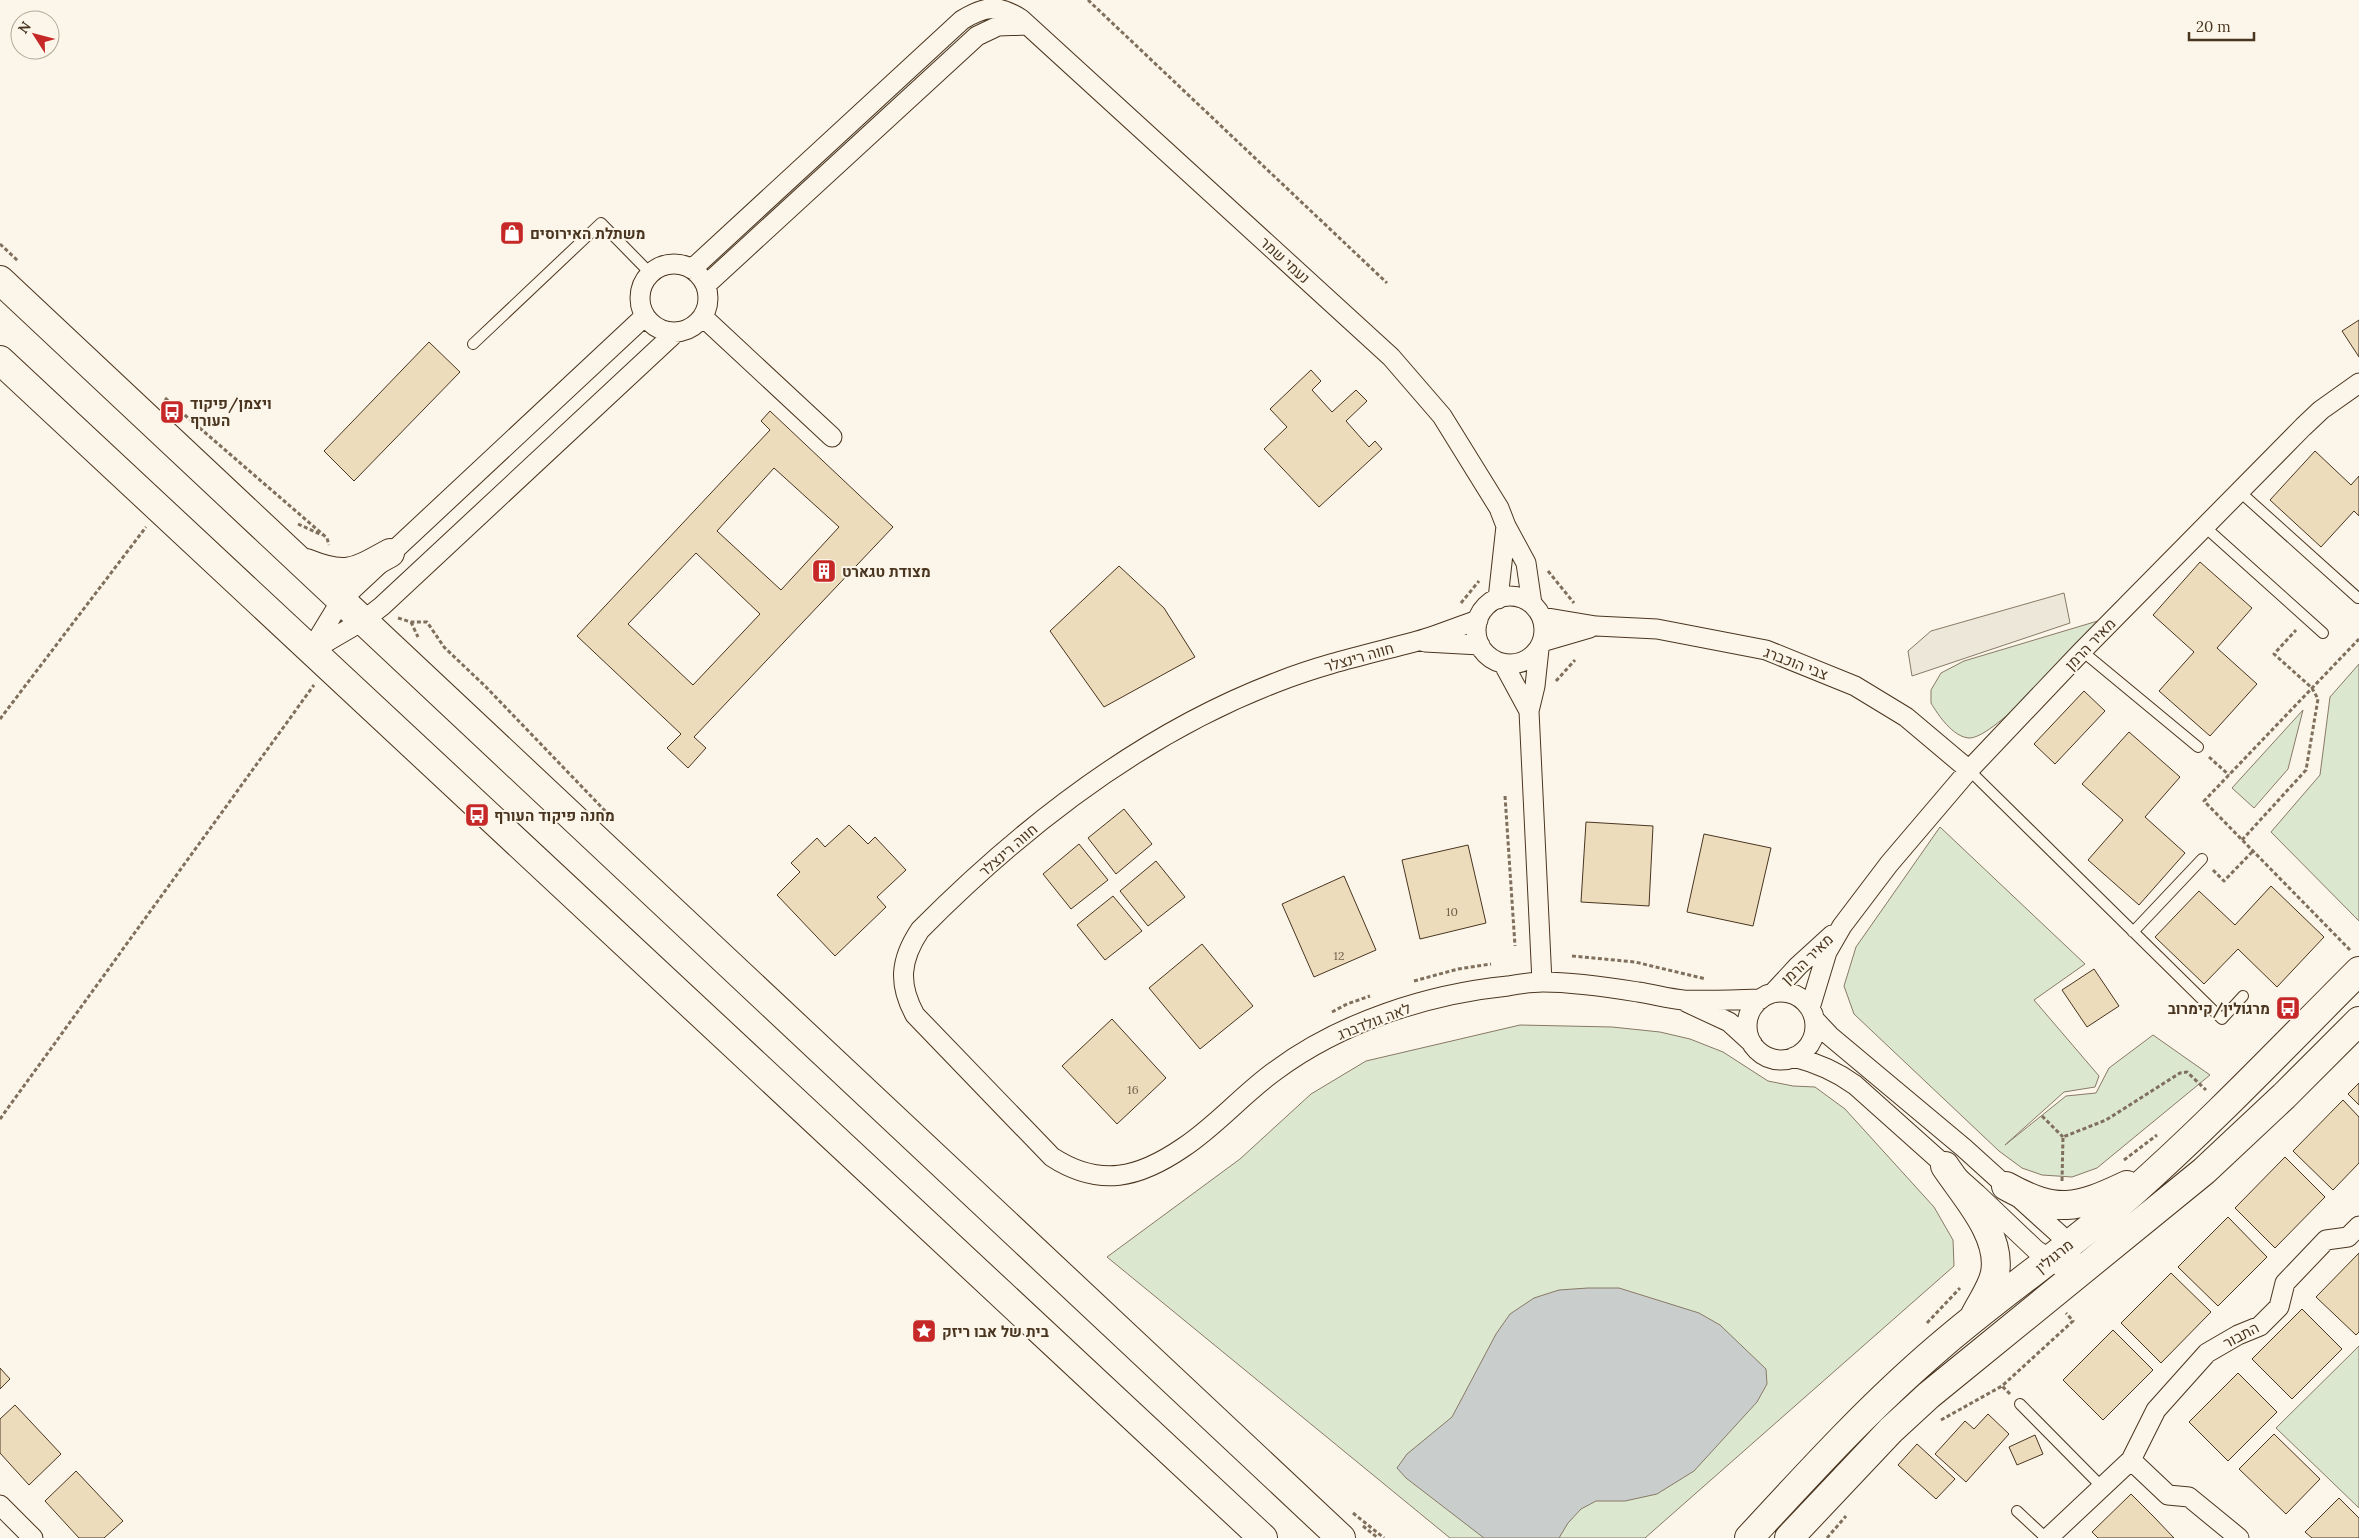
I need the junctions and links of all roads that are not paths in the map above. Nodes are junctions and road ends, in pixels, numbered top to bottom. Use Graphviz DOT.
graph roads {
  1 [pos="1027,25"];
  2 [pos="692,269"];
  3 [pos="10,271"];
  4 [pos="650,274"];
  5 [pos="706,285"];
  6 [pos="645,316"];
  7 [pos="703,317"];
  8 [pos="675,333"];
  9 [pos="473,344"];
  10 [pos="0,360"];
  11 [pos="2357,387"];
  12 [pos="832,437"];
  13 [pos="2239,491"];
  14 [pos="1506,526"];
  15 [pos="2205,527"];
  16 [pos="390,553"];
  17 [pos="302,562"];
  18 [pos="2358,598"];
  19 [pos="342,599"];
  20 [pos="1498,599"];
  21 [pos="1537,610"];
  22 [pos="364,620"];
  23 [pos="1478,620"];
  24 [pos="1596,626"];
  25 [pos="2323,634"];
  26 [pos="1416,641"];
  27 [pos="1480,645"];
  28 [pos="1540,645"];
  29 [pos="2082,651"];
  30 [pos="319,659"];
  31 [pos="1502,663"];
  32 [pos="1529,711"];
  33 [pos="2198,747"];
  34 [pos="1969,770"];
  35 [pos="2202,859"];
  36 [pos="1842,926"];
  37 [pos="2133,932"];
  38 [pos="2358,964"];
  39 [pos="1542,982"];
  40 [pos="1767,996"];
  41 [pos="2243,996"];
  42 [pos="1683,1000"];
  43 [pos="1813,1014"];
  44 [pos="2359,1021"];
  45 [pos="1752,1043"];
  46 [pos="1794,1057"];
  47 [pos="1944,1166"];
  48 [pos="2155,1172"];
  49 [pos="1104,1176"];
  50 [pos="2006,1186"];
  51 [pos="2359,1226"];
  52 [pos="2059,1252"];
  53 [pos="2075,1276"];
  54 [pos="1970,1323"];
  55 [pos="1070,1358"];
  56 [pos="2020,1404"];
  57 [pos="2131,1460"];
  58 [pos="2103,1488"];
  59 [pos="0,1505"];
  60 [pos="2018,1512"];
  61 [pos="33,1538"];
  62 [pos="1248,1538"];
  63 [pos="1263,1538"];
  64 [pos="1340,1538"];
  65 [pos="1749,1538"];
  66 [pos="1789,1538"];
  67 [pos="2047,1538"];
  68 [pos="2239,1538"];
  1 -- 2 [label="street, נעמי שמר"];
  1 -- 5 [label="street"];
  1 -- 14 [label="street, נעמי שמר"];
  2 -- 4 [label="street"];
  2 -- 5 [label="street"];
  3 -- 17 [label="main road"];
  4 -- 6 [label="street"];
  4 -- 9 [label="lane"];
  5 -- 7 [label="street"];
  6 -- 8 [label="street"];
  6 -- 16 [label="street"];
  7 -- 8 [label="street"];
  7 -- 12 [label="street"];
  8 -- 22 [label="street"];
  10 -- 30 [label="main road"];
  11 -- 13 [label="street, מאיר הרמן"];
  13 -- 15 [label="street, מאיר הרמן"];
  13 -- 18 [label="lane"];
  14 -- 20 [label="street, נעמי שמר"];
  14 -- 21 [label="street, נעמי שמר"];
  15 -- 25 [label="lane"];
  15 -- 29 [label="street, מאיר הרמן"];
  16 -- 17 [label="main road"];
  16 -- 19 [label="street"];
  17 -- 19 [label="main road"];
  19 -- 22 [label="main road"];
  19 -- 30 [label="street"];
  20 -- 21 [label="street"];
  20 -- 23 [label="street"];
  21 -- 24 [label="street, צבי הוכברג"];
  21 -- 28 [label="street"];
  22 -- 30 [label="street"];
  22 -- 64 [label="main road"];
  23 -- 26 [label="street, חווה רינצלר"];
  23 -- 27 [label="street"];
  24 -- 28 [label="street, צבי הוכברג"];
  24 -- 34 [label="street, צבי הוכברג"];
  26 -- 27 [label="street, חווה רינצלר"];
  26 -- 49 [label="street, חווה רינצלר"];
  27 -- 31 [label="street"];
  28 -- 31 [label="street"];
  28 -- 32 [label="street"];
  29 -- 33 [label="lane"];
  29 -- 34 [label="street, מאיר הרמן"];
  30 -- 55 [label="main road"];
  31 -- 32 [label="street"];
  32 -- 39 [label="street"];
  34 -- 36 [label="street, מאיר הרמן"];
  34 -- 37 [label="lane"];
  35 -- 37 [label="lane"];
  36 -- 40 [label="street, מאיר הרמן"];
  36 -- 43 [label="street, מאיר הרמן"];
  37 -- 41 [label="lane"];
  38 -- 48 [label="main road, מרגולין"];
  39 -- 42 [label="street, לאה גולדברג"];
  39 -- 49 [label="street, לאה גולדברג"];
  40 -- 42 [label="street, לאה גולדברג"];
  40 -- 43 [label="street"];
  40 -- 45 [label="street"];
  42 -- 45 [label="street, לאה גולדברג"];
  43 -- 46 [label="street"];
  43 -- 50 [label="street"];
  44 -- 53 [label="main road, מרגולין"];
  45 -- 46 [label="street"];
  46 -- 47 [label="street"];
  47 -- 52 [label="street"];
  47 -- 54 [label="main road"];
  48 -- 50 [label="main road"];
  48 -- 52 [label="main road, מרגולין"];
  50 -- 52 [label="street"];
  51 -- 57 [label="street, התבור"];
  52 -- 53 [label="street"];
  52 -- 54 [label="main road, מרגולין"];
  53 -- 66 [label="main road, מרגולין"];
  54 -- 65 [label="main road, מרגולין"];
  55 -- 62 [label="main road"];
  55 -- 63 [label="main road"];
  56 -- 58 [label="lane"];
  57 -- 58 [label="street, התבור"];
  57 -- 68 [label="street"];
  58 -- 67 [label="street, התבור"];
  59 -- 61 [label="street"];
  60 -- 67 [label="lane, התבור"];
}
